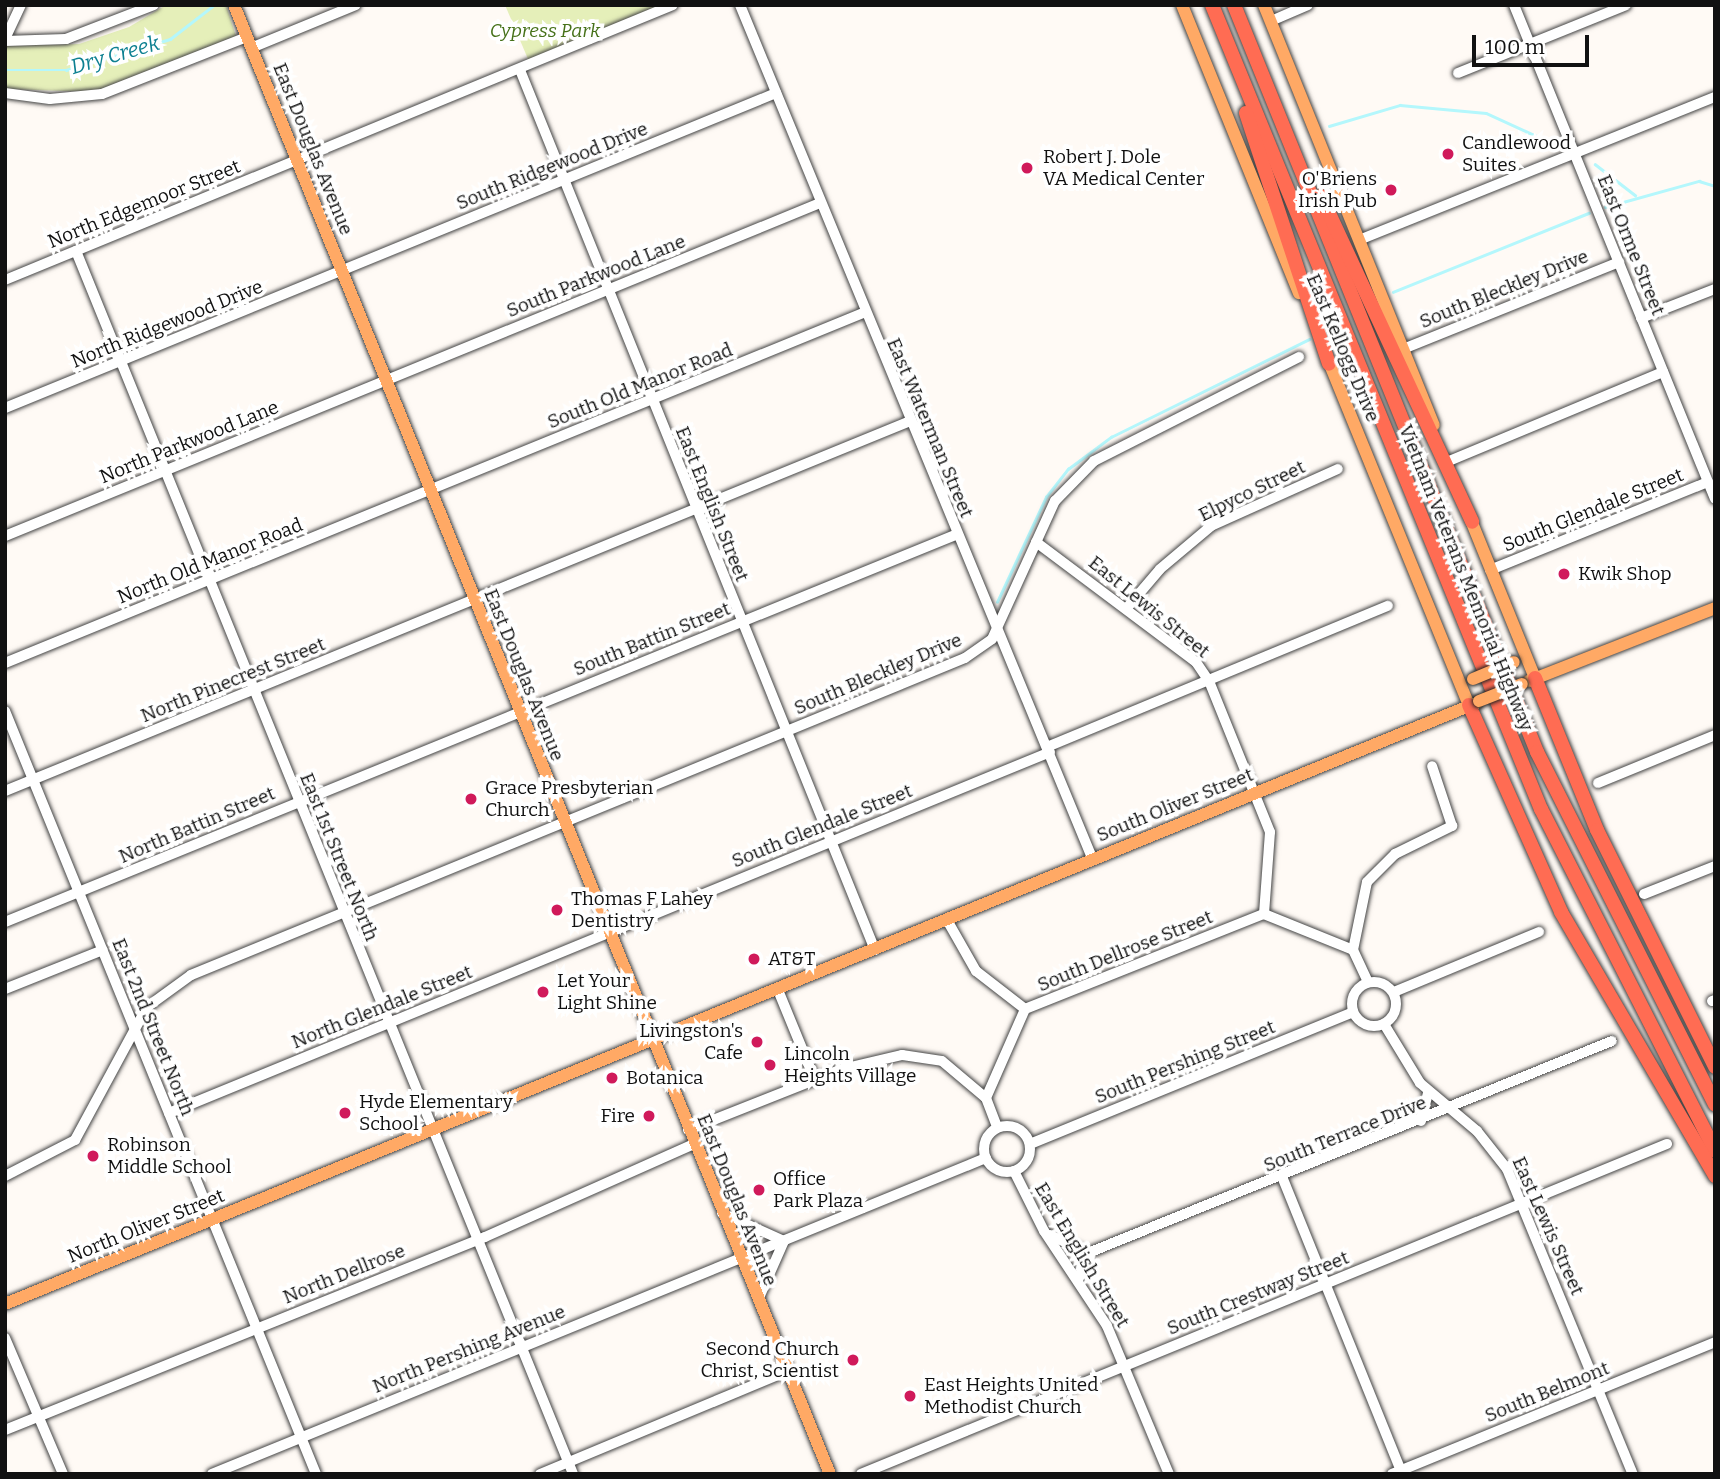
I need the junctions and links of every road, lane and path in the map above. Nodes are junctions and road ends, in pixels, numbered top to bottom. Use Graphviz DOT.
graph roads {
  1 [pos="21,5"];
  2 [pos="154,5"];
  3 [pos="234,5"];
  4 [pos="356,5"];
  5 [pos="673,5"];
  6 [pos="740,5"];
  7 [pos="1182,5"];
  8 [pos="1210,5"];
  9 [pos="1234,5"];
  10 [pos="1265,5"];
  11 [pos="1308,5"];
  12 [pos="1514,5"];
  13 [pos="1626,5"];
  14 [pos="1271,21"];
  15 [pos="1242,26"];
  16 [pos="5,40"];
  17 [pos="249,43"];
  18 [pos="1530,44"];
  19 [pos="520,70"];
  20 [pos="1458,74"];
  21 [pos="5,93"];
  22 [pos="776,93"];
  23 [pos="1715,97"];
  24 [pos="1574,153"];
  25 [pos="297,161"];
  26 [pos="563,181"];
  27 [pos="820,203"];
  28 [pos="1359,240"];
  29 [pos="76,251"];
  30 [pos="1619,262"];
  31 [pos="342,272"];
  32 [pos="5,280"];
  33 [pos="1715,289"];
  34 [pos="607,290"];
  35 [pos="863,313"];
  36 [pos="1642,318"];
  37 [pos="1403,349"];
  38 [pos="1299,357"];
  39 [pos="121,361"];
  40 [pos="1329,364"];
  41 [pos="1663,372"];
  42 [pos="385,381"];
  43 [pos="651,400"];
  44 [pos="5,408"];
  45 [pos="908,422"];
  46 [pos="1449,461"];
  47 [pos="1338,469"];
  48 [pos="165,471"];
  49 [pos="1708,482"];
  50 [pos="429,491"];
  51 [pos="1715,499"];
  52 [pos="697,512"];
  53 [pos="1472,522"];
  54 [pos="5,536"];
  55 [pos="955,536"];
  56 [pos="1036,542"];
  57 [pos="1490,570"];
  58 [pos="209,580"];
  59 [pos="473,602"];
  60 [pos="1388,606"];
  61 [pos="1715,608"];
  62 [pos="1126,609"];
  63 [pos="998,617"];
  64 [pos="741,621"];
  65 [pos="1518,640"];
  66 [pos="5,663"];
  67 [pos="1453,666"];
  68 [pos="1209,681"];
  69 [pos="1528,681"];
  70 [pos="254,692"];
  71 [pos="1474,703"];
  72 [pos="5,711"];
  73 [pos="519,713"];
  74 [pos="786,732"];
  75 [pos="1715,735"];
  76 [pos="1049,750"];
  77 [pos="1432,766"];
  78 [pos="33,780"];
  79 [pos="1598,783"];
  80 [pos="5,792"];
  81 [pos="1255,793"];
  82 [pos="298,802"];
  83 [pos="562,822"];
  84 [pos="831,841"];
  85 [pos="1093,860"];
  86 [pos="1715,866"];
  87 [pos="79,892"];
  88 [pos="1644,894"];
  89 [pos="342,912"];
  90 [pos="1264,914"];
  91 [pos="947,920"];
  92 [pos="5,922"];
  93 [pos="1539,932"];
  94 [pos="608,934"];
  95 [pos="103,950"];
  96 [pos="875,950"];
  97 [pos="1353,950"];
  98 [pos="1368,982"];
  99 [pos="5,989"];
  100 [pos="778,989"];
  101 [pos="1394,992"];
  102 [pos="1024,1009"];
  103 [pos="1353,1012"];
  104 [pos="387,1023"];
  105 [pos="1384,1024"];
  106 [pos="134,1027"];
  107 [pos="652,1041"];
  108 [pos="1612,1041"];
  109 [pos="1715,1067"];
  110 [pos="814,1080"];
  111 [pos="1428,1093"];
  112 [pos="986,1098"];
  113 [pos="1715,1105"];
  114 [pos="1448,1110"];
  115 [pos="169,1113"];
  116 [pos="1421,1121"];
  117 [pos="997,1127"];
  118 [pos="431,1130"];
  119 [pos="688,1130"];
  120 [pos="694,1144"];
  121 [pos="1030,1144"];
  122 [pos="1667,1144"];
  123 [pos="1715,1151"];
  124 [pos="986,1158"];
  125 [pos="1014,1171"];
  126 [pos="1715,1175"];
  127 [pos="5,1176"];
  128 [pos="1283,1179"];
  129 [pos="1523,1203"];
  130 [pos="722,1213"];
  131 [pos="212,1220"];
  132 [pos="1044,1231"];
  133 [pos="476,1239"];
  134 [pos="784,1241"];
  135 [pos="1088,1253"];
  136 [pos="741,1258"];
  137 [pos="1078,1282"];
  138 [pos="1325,1285"];
  139 [pos="758,1300"];
  140 [pos="5,1304"];
  141 [pos="257,1329"];
  142 [pos="5,1338"];
  143 [pos="1715,1342"];
  144 [pos="520,1347"];
  145 [pos="1125,1366"];
  146 [pos="788,1371"];
  147 [pos="1598,1390"];
  148 [pos="40,1417"];
  149 [pos="5,1430"];
  150 [pos="301,1436"];
  151 [pos="568,1462"];
  152 [pos="1398,1473"];
  153 [pos="63,1474"];
  154 [pos="212,1474"];
  155 [pos="316,1474"];
  156 [pos="540,1474"];
  157 [pos="573,1474"];
  158 [pos="830,1474"];
  159 [pos="861,1474"];
  160 [pos="1169,1474"];
  161 [pos="1633,1474"];
  1 -- 16 [label="street"];
  2 -- 16 [label="street"];
  3 -- 17 [label="main road, East Douglas Avenue"];
  4 -- 17 [label="street"];
  5 -- 19 [label="street, North Edgemoor Street"];
  6 -- 22 [label="street, East Waterman Street"];
  7 -- 40 [label="main road, East Kellogg Drive"];
  8 -- 40 [label="highway"];
  8 -- 123 [label="highway, Vietnam Veterans Memorial Highway"];
  9 -- 15 [label="highway, Vietnam Veterans Memorial Highway"];
  10 -- 14 [label="main road"];
  11 -- 14 [label="street"];
  12 -- 18 [label="street, East Orme Street"];
  13 -- 18 [label="street"];
  14 -- 28 [label="main road"];
  15 -- 53 [label="highway"];
  15 -- 113 [label="highway, Vietnam Veterans Memorial Highway"];
  17 -- 21 [label="street"];
  17 -- 25 [label="main road, East Douglas Avenue"];
  18 -- 20 [label="street"];
  18 -- 24 [label="street, East Orme Street"];
  19 -- 25 [label="street, North Edgemoor Street"];
  19 -- 26 [label="street, East English Street"];
  22 -- 26 [label="street, South Ridgewood Drive"];
  22 -- 27 [label="street, East Waterman Street"];
  23 -- 24 [label="street"];
  24 -- 28 [label="street"];
  24 -- 30 [label="street, East Orme Street"];
  25 -- 29 [label="street, North Edgemoor Street"];
  25 -- 31 [label="main road, East Douglas Avenue"];
  26 -- 31 [label="street, South Ridgewood Drive"];
  26 -- 34 [label="street, East English Street"];
  27 -- 34 [label="street, South Parkwood Lane"];
  27 -- 35 [label="street, East Waterman Street"];
  28 -- 37 [label="main road"];
  29 -- 32 [label="street, North Edgemoor Street"];
  29 -- 39 [label="street, East 1st Street North"];
  30 -- 36 [label="street, East Orme Street"];
  30 -- 37 [label="street, South Bleckley Drive"];
  31 -- 39 [label="street, North Ridgewood Drive"];
  31 -- 42 [label="main road, East Douglas Avenue"];
  33 -- 36 [label="street"];
  34 -- 42 [label="street, South Parkwood Lane"];
  34 -- 43 [label="street, East English Street"];
  35 -- 43 [label="street, South Old Manor Road"];
  35 -- 45 [label="street, East Waterman Street"];
  36 -- 41 [label="street, East Orme Street"];
  37 -- 46 [label="main road"];
  38 -- 56 [label="street, South Bleckley Drive"];
  39 -- 44 [label="street, North Ridgewood Drive"];
  39 -- 48 [label="street, East 1st Street North"];
  40 -- 67 [label="main road, East Kellogg Drive"];
  41 -- 46 [label="street"];
  41 -- 49 [label="street, East Orme Street"];
  42 -- 48 [label="street, North Parkwood Lane"];
  42 -- 50 [label="main road, East Douglas Avenue"];
  43 -- 50 [label="street, South Old Manor Road"];
  43 -- 52 [label="street, East English Street"];
  45 -- 52 [label="street, North Pinecrest Street"];
  45 -- 55 [label="street, East Waterman Street"];
  46 -- 53 [label="main road"];
  47 -- 62 [label="street, Elpyco Street"];
  48 -- 54 [label="street, North Parkwood Lane"];
  48 -- 58 [label="street, East 1st Street North"];
  49 -- 51 [label="street, East Orme Street"];
  49 -- 57 [label="street, South Glendale Street"];
  50 -- 58 [label="street, North Old Manor Road"];
  50 -- 59 [label="main road, East Douglas Avenue"];
  52 -- 59 [label="street, North Pinecrest Street"];
  52 -- 64 [label="street, East English Street"];
  53 -- 57 [label="main road"];
  55 -- 63 [label="street, East Waterman Street"];
  55 -- 64 [label="street, South Battin Street"];
  56 -- 62 [label="street, East Lewis Street"];
  56 -- 63 [label="street, South Bleckley Drive"];
  57 -- 65 [label="main road"];
  58 -- 66 [label="street, North Old Manor Road"];
  58 -- 70 [label="street, East 1st Street North"];
  59 -- 70 [label="street, North Pinecrest Street"];
  59 -- 73 [label="main road, East Douglas Avenue"];
  60 -- 68 [label="street, South Glendale Street"];
  61 -- 69 [label="main road, South Oliver Street"];
  62 -- 68 [label="street, East Lewis Street"];
  63 -- 74 [label="street, South Bleckley Drive"];
  63 -- 76 [label="street, East Waterman Street"];
  64 -- 73 [label="street, South Battin Street"];
  64 -- 74 [label="street, East English Street"];
  65 -- 67 [label="main road, bridge"];
  65 -- 69 [label="main road"];
  67 -- 71 [label="main road, East Kellogg Drive"];
  68 -- 76 [label="street, South Glendale Street"];
  68 -- 81 [label="street, East Lewis Street"];
  69 -- 71 [label="main road, South Oliver Street, bridge"];
  69 -- 109 [label="highway"];
  70 -- 78 [label="street, North Pinecrest Street"];
  70 -- 82 [label="street, East 1st Street North"];
  71 -- 81 [label="main road, South Oliver Street"];
  71 -- 126 [label="highway"];
  72 -- 78 [label="street, East 2nd Street North"];
  73 -- 82 [label="street, North Battin Street"];
  73 -- 83 [label="main road, East Douglas Avenue"];
  74 -- 83 [label="street, South Bleckley Drive"];
  74 -- 84 [label="street, East English Street"];
  75 -- 79 [label="street"];
  76 -- 84 [label="street, South Glendale Street"];
  76 -- 85 [label="street, East Waterman Street"];
  77 -- 97 [label="street"];
  78 -- 80 [label="street, North Pinecrest Street"];
  78 -- 87 [label="street, East 2nd Street North"];
  81 -- 85 [label="main road, South Oliver Street"];
  81 -- 90 [label="street, East Lewis Street"];
  82 -- 87 [label="street, North Battin Street"];
  82 -- 89 [label="street, East 1st Street North"];
  83 -- 89 [label="street, South Bleckley Drive"];
  83 -- 94 [label="main road, East Douglas Avenue"];
  84 -- 94 [label="street, South Glendale Street"];
  84 -- 96 [label="street, East English Street"];
  85 -- 91 [label="main road, South Oliver Street"];
  86 -- 88 [label="street"];
  87 -- 92 [label="street, North Battin Street"];
  87 -- 95 [label="street, East 2nd Street North"];
  89 -- 104 [label="street, East 1st Street North"];
  89 -- 106 [label="street, South Bleckley Drive"];
  90 -- 97 [label="street"];
  90 -- 102 [label="street, South Dellrose Street"];
  91 -- 96 [label="main road, South Oliver Street"];
  91 -- 102 [label="street"];
  93 -- 101 [label="street"];
  94 -- 104 [label="street, North Glendale Street"];
  94 -- 107 [label="main road, East Douglas Avenue"];
  95 -- 99 [label="street"];
  95 -- 106 [label="street, East 2nd Street North"];
  96 -- 100 [label="main road, South Oliver Street"];
  97 -- 98 [label="street"];
  98 -- 101 [label="street"];
  98 -- 103 [label="street"];
  100 -- 107 [label="main road, South Oliver Street"];
  100 -- 110 [label="street"];
  101 -- 105 [label="street"];
  102 -- 112 [label="street, South Dellrose Street"];
  103 -- 105 [label="street"];
  103 -- 121 [label="street, South Pershing Street"];
  104 -- 115 [label="street, North Glendale Street"];
  104 -- 118 [label="street, East 1st Street North"];
  105 -- 111 [label="street, East Lewis Street"];
  106 -- 115 [label="street, East 2nd Street North"];
  106 -- 127 [label="street, South Bleckley Drive"];
  107 -- 118 [label="main road, North Oliver Street"];
  107 -- 119 [label="main road, East Douglas Avenue"];
  108 -- 114 [label="street, South Terrace Drive"];
  110 -- 112 [label="street"];
  110 -- 119 [label="street"];
  111 -- 114 [label="street, East Lewis Street"];
  111 -- 116 [label="street"];
  112 -- 117 [label="street"];
  114 -- 116 [label="street, South Terrace Drive"];
  114 -- 129 [label="street, East Lewis Street"];
  115 -- 131 [label="street, East 2nd Street North"];
  116 -- 128 [label="street, South Terrace Drive"];
  117 -- 121 [label="street"];
  117 -- 124 [label="street"];
  118 -- 131 [label="main road, North Oliver Street"];
  118 -- 133 [label="street, East 1st Street North"];
  119 -- 120 [label="main road, East Douglas Avenue"];
  120 -- 130 [label="main road, East Douglas Avenue"];
  120 -- 133 [label="street, North Dellrose"];
  121 -- 125 [label="street"];
  122 -- 129 [label="street, South Crestway Street"];
  124 -- 125 [label="street"];
  124 -- 134 [label="street"];
  125 -- 132 [label="street, East English Street"];
  128 -- 135 [label="street, South Terrace Drive"];
  128 -- 138 [label="street"];
  129 -- 138 [label="street, South Crestway Street"];
  129 -- 147 [label="street, East Lewis Street"];
  130 -- 134 [label="street"];
  130 -- 136 [label="main road, East Douglas Avenue"];
  131 -- 140 [label="main road, North Oliver Street"];
  131 -- 141 [label="street, East 2nd Street North"];
  132 -- 135 [label="street"];
  132 -- 137 [label="street, East English Street"];
  133 -- 141 [label="street, North Dellrose"];
  133 -- 144 [label="street, East 1st Street North"];
  134 -- 136 [label="street"];
  134 -- 139 [label="street"];
  135 -- 137 [label="street"];
  136 -- 139 [label="main road, East Douglas Avenue"];
  136 -- 144 [label="street, North Pershing Avenue"];
  137 -- 145 [label="street, East English Street"];
  138 -- 145 [label="street, South Crestway Street"];
  138 -- 152 [label="street"];
  139 -- 146 [label="main road, East Douglas Avenue"];
  141 -- 148 [label="street, North Dellrose"];
  141 -- 150 [label="street, East 2nd Street North"];
  142 -- 148 [label="street"];
  143 -- 147 [label="street, South Belmont"];
  144 -- 150 [label="street, North Pershing Avenue"];
  144 -- 151 [label="street, East 1st Street North"];
  145 -- 159 [label="street, South Crestway Street"];
  145 -- 160 [label="street, East English Street"];
  146 -- 151 [label="street"];
  146 -- 158 [label="main road, East Douglas Avenue"];
  147 -- 152 [label="street, South Belmont"];
  147 -- 161 [label="street, East Lewis Street"];
  148 -- 149 [label="street, North Dellrose"];
  148 -- 153 [label="street"];
  150 -- 154 [label="street, North Pershing Avenue"];
  150 -- 155 [label="street, East 2nd Street North"];
  151 -- 156 [label="street"];
  151 -- 157 [label="street, East 1st Street North"];
}
